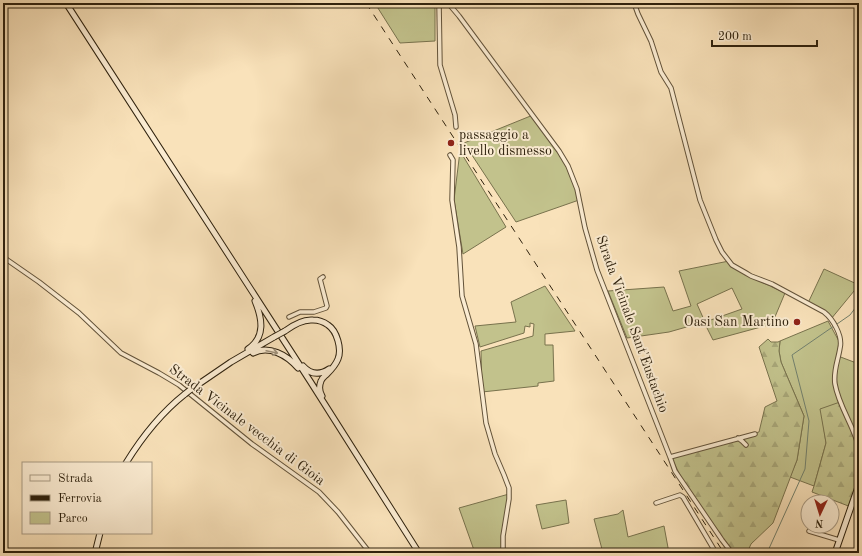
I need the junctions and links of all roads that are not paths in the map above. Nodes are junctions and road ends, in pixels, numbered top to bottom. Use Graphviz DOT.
graph roads {
  1 [pos="66,3"];
  2 [pos="439,3"];
  3 [pos="448,3"];
  4 [pos="634,3"];
  5 [pos="456,127"];
  6 [pos="450,155"];
  7 [pos="3,257"];
  8 [pos="323,277"];
  9 [pos="252,292"];
  10 [pos="289,317"];
  11 [pos="286,344"];
  12 [pos="235,360"];
  13 [pos="332,367"];
  14 [pos="310,381"];
  15 [pos="329,412"];
  16 [pos="755,434"];
  17 [pos="738,438"];
  18 [pos="746,445"];
  19 [pos="859,448"];
  20 [pos="670,457"];
  21 [pos="127,462"];
  22 [pos="859,484"];
  23 [pos="656,503"];
  24 [pos="100,534"];
  25 [pos="819,534"];
  26 [pos="839,540"];
  27 [pos="95,553"];
  28 [pos="370,553"];
  29 [pos="419,553"];
  30 [pos="503,553"];
  31 [pos="716,553"];
  32 [pos="732,553"];
  33 [pos="835,553"];
  1 -- 9 [label="main road"];
  2 -- 5 [label="street"];
  3 -- 20 [label="street, Strada Vicinale Sant'Eustachio"];
  4 -- 19 [label="street"];
  6 -- 30 [label="street"];
  7 -- 28 [label="street, Strada Vicinale vecchia di Gioia"];
  8 -- 10 [label="street"];
  9 -- 11 [label="main road"];
  9 -- 12 [label="main road"];
  11 -- 13 [label="main road"];
  11 -- 14 [label="main road"];
  12 -- 13 [label="main road, bridge"];
  12 -- 14 [label="main road, one-way"];
  12 -- 21 [label="main road, bridge"];
  13 -- 15 [label="main road"];
  14 -- 15 [label="main road"];
  15 -- 29 [label="main road"];
  16 -- 17 [label="street"];
  17 -- 18 [label="street"];
  17 -- 20 [label="street"];
  20 -- 32 [label="street, Strada Vicinale Sant'Eustachio"];
  22 -- 26 [label="main road"];
  23 -- 31 [label="street"];
  24 -- 27 [label="main road"];
  25 -- 26 [label="street"];
  26 -- 33 [label="main road"];
}
